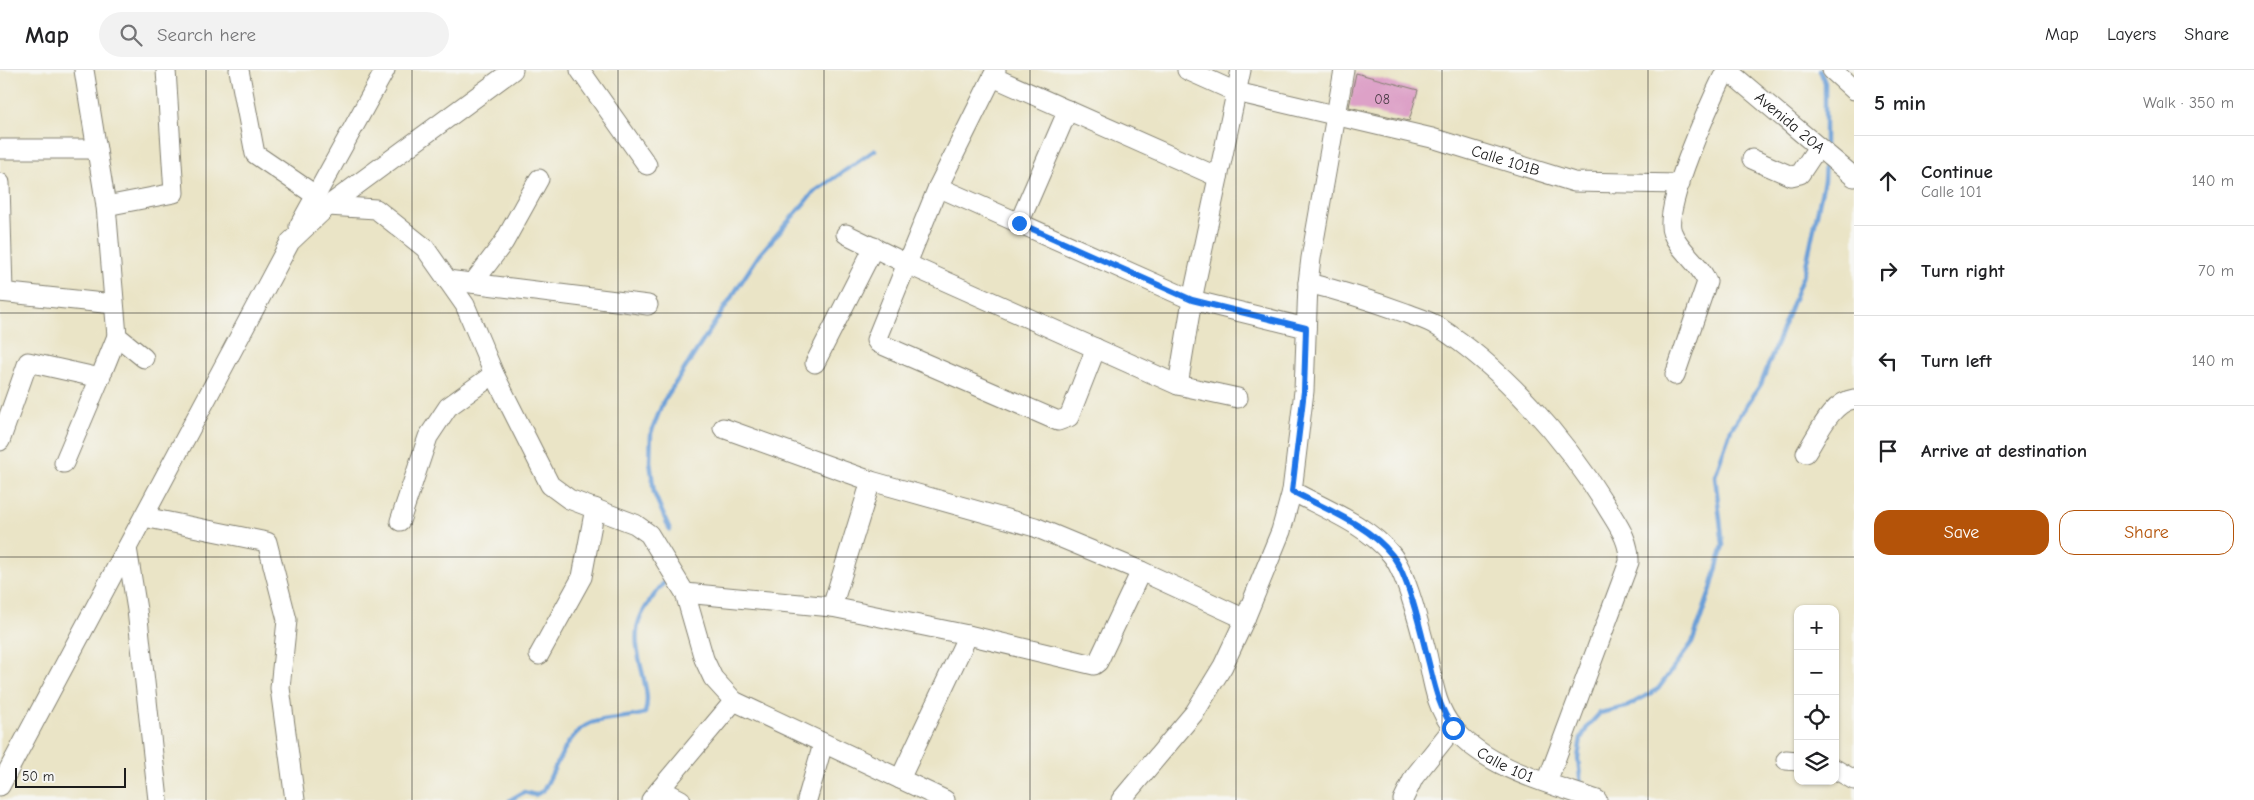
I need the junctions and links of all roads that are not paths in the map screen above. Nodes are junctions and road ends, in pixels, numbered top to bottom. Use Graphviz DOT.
graph roads {
  1 [pos="84,70"];
  2 [pos="166,70"];
  3 [pos="239,70"];
  4 [pos="385,70"];
  5 [pos="513,70"];
  6 [pos="580,70"];
  7 [pos="1187,70"];
  8 [pos="1241,70"];
  9 [pos="1344,70"];
  10 [pos="1726,70"];
  11 [pos="1832,70"];
  12 [pos="994,73"];
  13 [pos="1854,90"];
  14 [pos="1236,92"];
  15 [pos="1068,110"];
  16 [pos="1336,115"];
  17 [pos="0,149"];
  18 [pos="1820,149"];
  19 [pos="97,150"];
  20 [pos="1752,159"];
  21 [pos="647,165"];
  22 [pos="1218,177"];
  23 [pos="1854,177"];
  24 [pos="539,179"];
  25 [pos="0,184"];
  26 [pos="1680,184"];
  27 [pos="938,187"];
  28 [pos="322,200"];
  29 [pos="106,206"];
  30 [pos="1019,223"];
  31 [pos="846,234"];
  32 [pos="874,248"];
  33 [pos="906,264"];
  34 [pos="447,280"];
  35 [pos="473,283"];
  36 [pos="1308,283"];
  37 [pos="2,292"];
  38 [pos="1192,300"];
  39 [pos="113,304"];
  40 [pos="648,305"];
  41 [pos="1306,328"];
  42 [pos="117,336"];
  43 [pos="1096,348"];
  44 [pos="144,358"];
  45 [pos="816,363"];
  46 [pos="494,374"];
  47 [pos="1675,375"];
  48 [pos="100,378"];
  49 [pos="1178,385"];
  50 [pos="1238,398"];
  51 [pos="1854,399"];
  52 [pos="723,428"];
  53 [pos="0,441"];
  54 [pos="1806,453"];
  55 [pos="64,463"];
  56 [pos="871,482"];
  57 [pos="1292,491"];
  58 [pos="595,508"];
  59 [pos="144,517"];
  60 [pos="400,521"];
  61 [pos="127,548"];
  62 [pos="1141,570"];
  63 [pos="685,593"];
  64 [pos="832,607"];
  65 [pos="1245,619"];
  66 [pos="968,635"];
  67 [pos="539,655"];
  68 [pos="734,701"];
  69 [pos="1453,728"];
  70 [pos="823,744"];
  71 [pos="1839,771"];
  72 [pos="900,779"];
  73 [pos="1854,780"];
  74 [pos="1547,782"];
  75 [pos="0,786"];
  76 [pos="656,795"];
  77 [pos="158,800"];
  78 [pos="295,800"];
  79 [pos="681,800"];
  80 [pos="807,800"];
  81 [pos="945,800"];
  82 [pos="1120,800"];
  83 [pos="1403,800"];
  84 [pos="1597,800"];
  1 -- 19 [label="street"];
  2 -- 29 [label="street"];
  3 -- 28 [label="street"];
  4 -- 28 [label="street"];
  5 -- 28 [label="street"];
  6 -- 21 [label="street"];
  7 -- 14 [label="street, Calle 101B"];
  8 -- 14 [label="street"];
  9 -- 16 [label="street"];
  10 -- 18 [label="street, Avenida 20A"];
  10 -- 26 [label="street"];
  11 -- 13 [label="street"];
  12 -- 15 [label="street"];
  12 -- 27 [label="street"];
  14 -- 16 [label="street, Calle 101B"];
  14 -- 22 [label="street"];
  15 -- 22 [label="street"];
  15 -- 30 [label="street"];
  16 -- 26 [label="street, Calle 101B"];
  16 -- 36 [label="street"];
  17 -- 19 [label="street"];
  18 -- 20 [label="street"];
  18 -- 23 [label="street, Avenida 20A"];
  19 -- 29 [label="street"];
  22 -- 38 [label="street"];
  24 -- 35 [label="street"];
  25 -- 37 [label="street"];
  26 -- 47 [label="street"];
  27 -- 30 [label="street"];
  27 -- 33 [label="street"];
  28 -- 34 [label="street"];
  28 -- 59 [label="street"];
  29 -- 39 [label="street"];
  30 -- 38 [label="street"];
  31 -- 32 [label="street"];
  32 -- 33 [label="street"];
  32 -- 45 [label="street"];
  33 -- 43 [label="street"];
  33 -- 43 [label="street"];
  34 -- 35 [label="street"];
  34 -- 46 [label="street"];
  35 -- 40 [label="street"];
  36 -- 41 [label="street"];
  36 -- 74 [label="street"];
  37 -- 39 [label="street"];
  38 -- 41 [label="street"];
  38 -- 49 [label="street"];
  39 -- 42 [label="street"];
  41 -- 57 [label="street"];
  42 -- 44 [label="street"];
  42 -- 48 [label="street"];
  43 -- 49 [label="street"];
  46 -- 58 [label="street"];
  46 -- 60 [label="street"];
  48 -- 53 [label="street"];
  48 -- 55 [label="street"];
  49 -- 50 [label="street"];
  51 -- 54 [label="street"];
  52 -- 56 [label="street"];
  56 -- 62 [label="street"];
  56 -- 64 [label="street"];
  57 -- 65 [label="street"];
  57 -- 69 [label="street, Calle 101"];
  58 -- 63 [label="street"];
  58 -- 67 [label="street"];
  59 -- 61 [label="street"];
  59 -- 78 [label="street"];
  61 -- 75 [label="street"];
  61 -- 77 [label="street"];
  62 -- 65 [label="street"];
  62 -- 66 [label="street"];
  63 -- 64 [label="street"];
  63 -- 68 [label="street"];
  64 -- 66 [label="street"];
  65 -- 82 [label="street"];
  66 -- 72 [label="street"];
  68 -- 70 [label="street"];
  68 -- 76 [label="street"];
  69 -- 74 [label="street, Calle 101"];
  69 -- 83 [label="street"];
  70 -- 72 [label="street"];
  70 -- 80 [label="street"];
  71 -- 73 [label="street"];
  72 -- 81 [label="street"];
  74 -- 84 [label="street, Calle 101"];
  76 -- 79 [label="street"];
}
